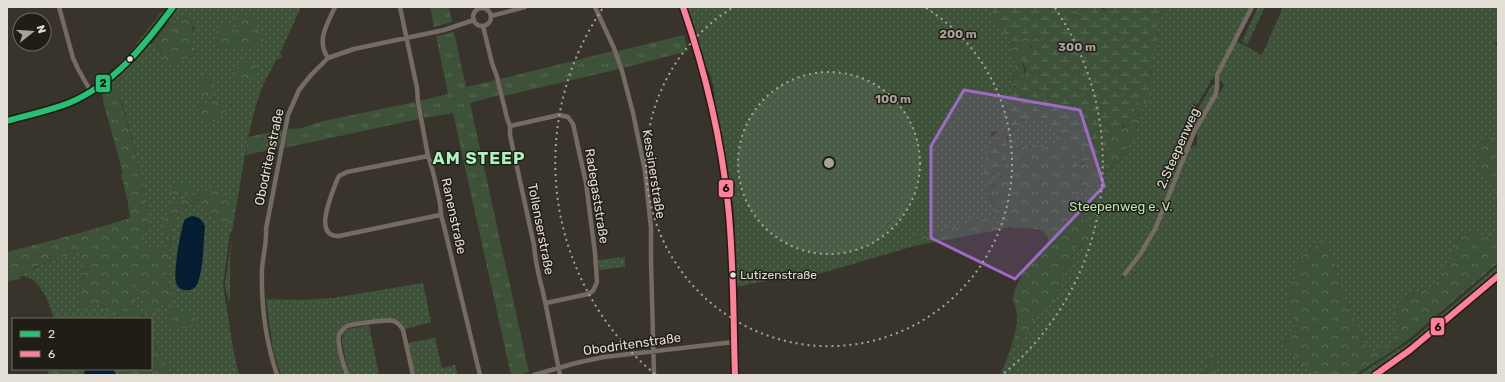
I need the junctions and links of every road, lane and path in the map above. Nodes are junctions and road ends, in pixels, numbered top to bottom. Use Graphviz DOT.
graph roads {
  1 [pos="59,7"];
  2 [pos="173,7"];
  3 [pos="335,7"];
  4 [pos="400,7"];
  5 [pos="525,7"];
  6 [pos="596,7"];
  7 [pos="683,7"];
  8 [pos="1252,7"];
  9 [pos="480,8"];
  10 [pos="491,16"];
  11 [pos="474,20"];
  12 [pos="483,26"];
  13 [pos="406,38"];
  14 [pos="328,58"];
  15 [pos="91,92"];
  16 [pos="7,121"];
  17 [pos="510,126"];
  18 [pos="428,156"];
  19 [pos="440,215"];
  20 [pos="1125,274"];
  21 [pos="1498,276"];
  22 [pos="546,303"];
  23 [pos="734,342"];
  24 [pos="653,351"];
  25 [pos="559,367"];
  26 [pos="277,375"];
  27 [pos="347,375"];
  28 [pos="412,375"];
  29 [pos="480,375"];
  30 [pos="534,375"];
  31 [pos="560,375"];
  32 [pos="654,375"];
  33 [pos="735,375"];
  34 [pos="1375,375"];
  1 -- 15 [label="street"];
  2 -- 15 [label="street"];
  3 -- 14 [label="street"];
  4 -- 13 [label="street, Ranenstraße"];
  5 -- 10 [label="street"];
  6 -- 24 [label="street, Kessinerstraße"];
  7 -- 23 [label="street"];
  8 -- 20 [label="street, 2.Steepenweg"];
  9 -- 10 [label="street"];
  9 -- 11 [label="street"];
  10 -- 12 [label="street"];
  11 -- 12 [label="street"];
  11 -- 13 [label="street, Obodritenstraße"];
  12 -- 17 [label="street, Tollenserstraße"];
  13 -- 14 [label="street, Obodritenstraße"];
  13 -- 18 [label="street, Ranenstraße"];
  14 -- 26 [label="street, Obodritenstraße"];
  15 -- 16 [label="street"];
  17 -- 22 [label="street, Tollenserstraße"];
  17 -- 22 [label="street, Radegaststraße"];
  18 -- 19 [label="street, Ranenstraße"];
  18 -- 19 [label="street"];
  19 -- 29 [label="street, Ranenstraße"];
  21 -- 34 [label="street"];
  22 -- 25 [label="street, Tollenserstraße"];
  23 -- 24 [label="street, Obodritenstraße"];
  23 -- 33 [label="street"];
  24 -- 25 [label="street, Obodritenstraße"];
  24 -- 32 [label="street, Kessinerstraße"];
  25 -- 30 [label="street, Obodritenstraße"];
  25 -- 31 [label="street, Tollenserstraße"];
  27 -- 28 [label="street"];
}
